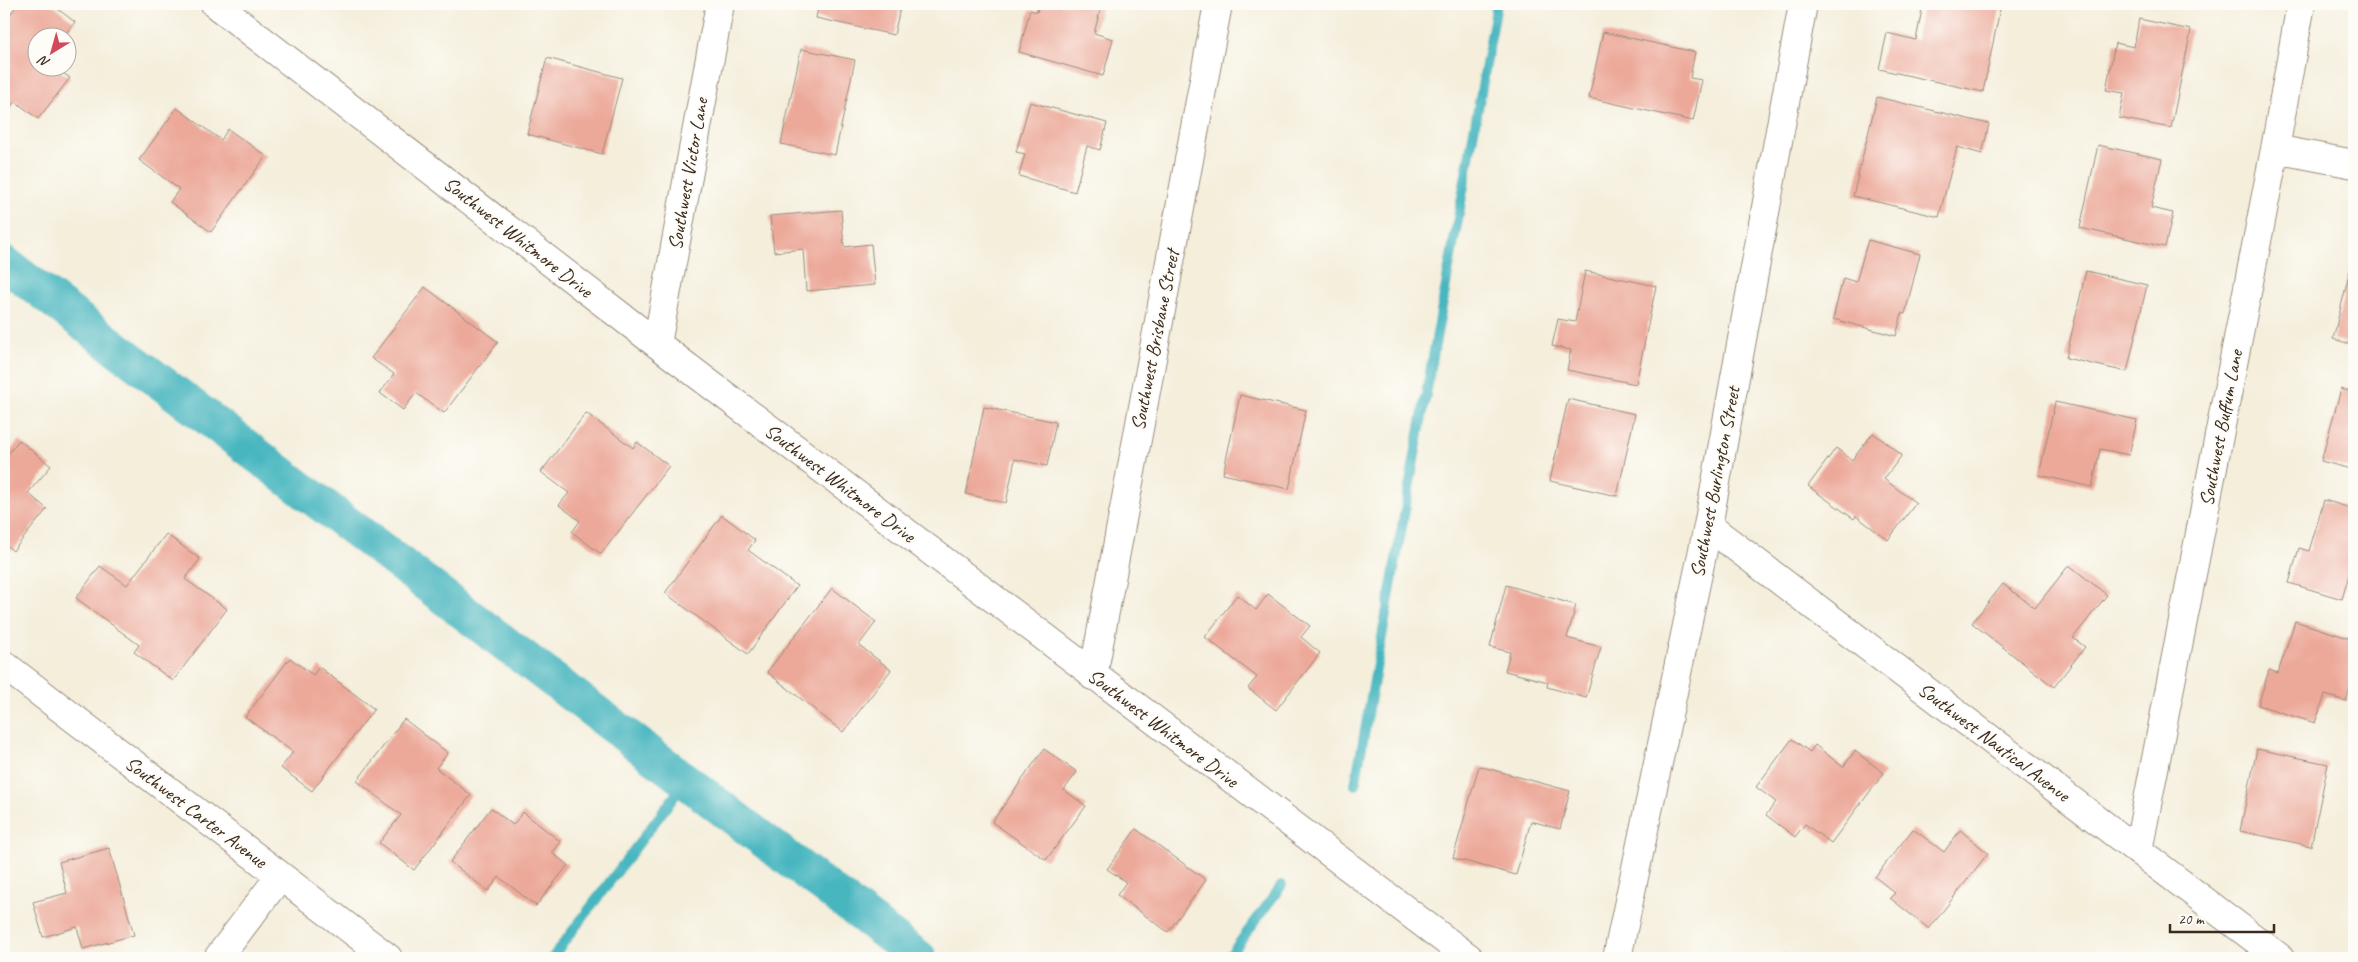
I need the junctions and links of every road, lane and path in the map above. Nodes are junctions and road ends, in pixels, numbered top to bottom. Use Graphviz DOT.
graph roads {
  1 [pos="720,4"];
  2 [pos="1218,4"];
  3 [pos="1803,4"];
  4 [pos="2301,4"];
  5 [pos="219,5"];
  6 [pos="2275,149"];
  7 [pos="2354,164"];
  8 [pos="657,344"];
  9 [pos="1708,526"];
  10 [pos="4,665"];
  11 [pos="1093,676"];
  12 [pos="2138,851"];
  13 [pos="280,876"];
  14 [pos="218,958"];
  15 [pos="388,958"];
  16 [pos="1469,958"];
  17 [pos="1617,958"];
  18 [pos="2280,958"];
  1 -- 8 [label="street, Southwest Victor Lane"];
  2 -- 11 [label="street, Southwest Brisbane Street"];
  3 -- 9 [label="street, Southwest Burlington Street"];
  4 -- 6 [label="street, Southwest Buffum Lane"];
  5 -- 8 [label="street, Southwest Whitmore Drive"];
  6 -- 7 [label="street"];
  6 -- 12 [label="street, Southwest Buffum Lane"];
  8 -- 11 [label="street, Southwest Whitmore Drive"];
  9 -- 12 [label="street, Southwest Nautical Avenue"];
  9 -- 17 [label="street, Southwest Burlington Street"];
  10 -- 13 [label="street, Southwest Carter Avenue"];
  11 -- 16 [label="street, Southwest Whitmore Drive"];
  12 -- 18 [label="street, Southwest Nautical Avenue"];
  13 -- 14 [label="street"];
  13 -- 15 [label="street, Southwest Carter Avenue"];
}
